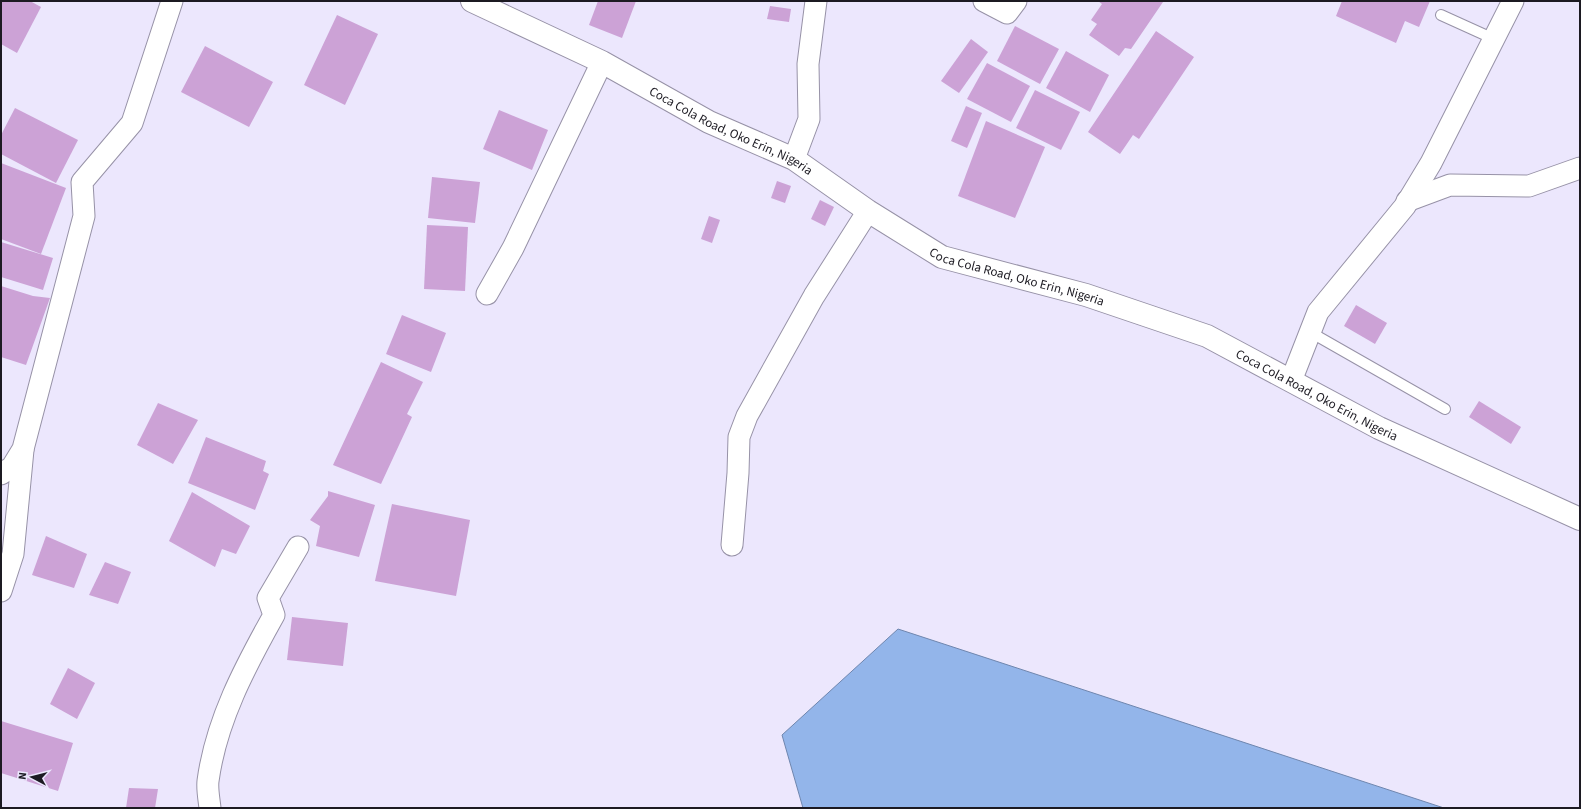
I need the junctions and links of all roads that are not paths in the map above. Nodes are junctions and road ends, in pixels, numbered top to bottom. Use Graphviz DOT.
graph roads {
  1 [pos="172,1"];
  2 [pos="472,1"];
  3 [pos="816,1"];
  4 [pos="984,1"];
  5 [pos="1016,1"];
  6 [pos="1513,1"];
  7 [pos="1441,15"];
  8 [pos="1494,39"];
  9 [pos="602,62"];
  10 [pos="794,159"];
  11 [pos="1580,168"];
  12 [pos="1407,201"];
  13 [pos="868,211"];
  14 [pos="487,294"];
  15 [pos="1310,332"];
  16 [pos="1291,381"];
  17 [pos="1445,409"];
  18 [pos="23,449"];
  19 [pos="1,474"];
  20 [pos="1580,519"];
  21 [pos="732,546"];
  22 [pos="298,547"];
  23 [pos="1,591"];
  24 [pos="210,808"];
  1 -- 18 [label="street"];
  2 -- 9 [label="street, Coca Cola Road, Oko Erin, Nigeria"];
  3 -- 10 [label="street"];
  4 -- 5 [label="street"];
  6 -- 8 [label="street"];
  7 -- 8 [label="lane"];
  8 -- 12 [label="street"];
  9 -- 10 [label="street, Coca Cola Road, Oko Erin, Nigeria"];
  9 -- 14 [label="street"];
  10 -- 13 [label="street, Coca Cola Road, Oko Erin, Nigeria"];
  11 -- 12 [label="street"];
  12 -- 15 [label="street"];
  13 -- 16 [label="street, Coca Cola Road, Oko Erin, Nigeria"];
  13 -- 21 [label="street"];
  15 -- 16 [label="street"];
  15 -- 17 [label="lane"];
  16 -- 20 [label="street, Coca Cola Road, Oko Erin, Nigeria"];
  18 -- 19 [label="street"];
  18 -- 23 [label="street"];
  22 -- 24 [label="street"];
}
